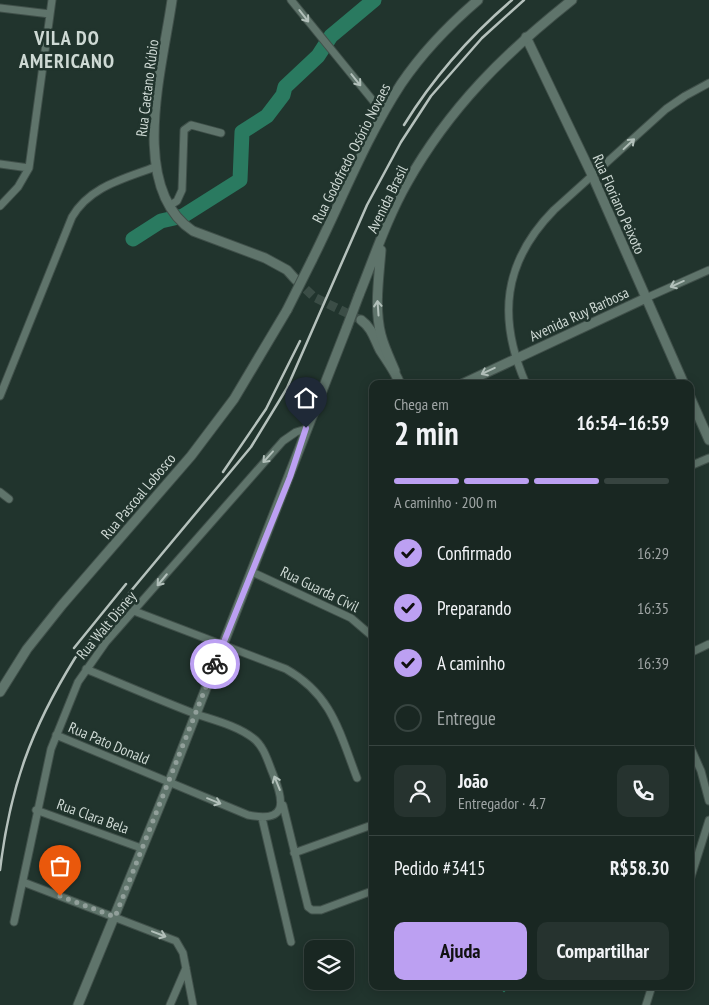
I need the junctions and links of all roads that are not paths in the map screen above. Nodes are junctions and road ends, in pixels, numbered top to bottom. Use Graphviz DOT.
graph roads {
  1 [pos="52,0"];
  2 [pos="172,0"];
  3 [pos="291,0"];
  4 [pos="478,0"];
  5 [pos="572,0"];
  6 [pos="0,8"];
  7 [pos="50,14"];
  8 [pos="526,37"];
  9 [pos="708,85"];
  10 [pos="384,113"];
  11 [pos="222,133"];
  12 [pos="0,164"];
  13 [pos="155,167"];
  14 [pos="29,168"];
  15 [pos="593,177"];
  16 [pos="0,206"];
  17 [pos="170,208"];
  18 [pos="382,240"];
  19 [pos="709,270"];
  20 [pos="296,280"];
  21 [pos="646,298"];
  22 [pos="287,310"];
  23 [pos="361,320"];
  24 [pos="515,358"];
  25 [pos="395,371"];
  26 [pos="398,380"];
  27 [pos="470,380"];
  28 [pos="524,380"];
  29 [pos="682,380"];
  30 [pos="0,396"];
  31 [pos="694,406"];
  32 [pos="306,428"];
  33 [pos="709,440"];
  34 [pos="709,458"];
  35 [pos="694,464"];
  36 [pos="0,492"];
  37 [pos="9,499"];
  38 [pos="252,572"];
  39 [pos="134,611"];
  40 [pos="369,633"];
  41 [pos="223,644"];
  42 [pos="709,644"];
  43 [pos="694,651"];
  44 [pos="86,669"];
  45 [pos="0,692"];
  46 [pos="194,714"];
  47 [pos="56,735"];
  48 [pos="694,755"];
  49 [pos="357,778"];
  50 [pos="168,783"];
  51 [pos="709,801"];
  52 [pos="283,805"];
  53 [pos="36,810"];
  54 [pos="262,818"];
  55 [pos="709,820"];
  56 [pos="369,825"];
  57 [pos="141,848"];
  58 [pos="294,853"];
  59 [pos="694,867"];
  60 [pos="23,882"];
  61 [pos="369,892"];
  62 [pos="115,917"];
  63 [pos="14,922"];
  64 [pos="291,942"];
  65 [pos="186,968"];
  66 [pos="651,990"];
  67 [pos="78,1005"];
  68 [pos="170,1005"];
  69 [pos="193,1005"];
  70 [pos="646,1005"];
  1 -- 7 [label="street"];
  2 -- 13 [label="main road, Rua Caetano Rúbio"];
  3 -- 10 [label="street, one-way"];
  4 -- 10 [label="main road, Rua Godofredo Osório Novaes"];
  5 -- 8 [label="main road, Avenida Brasil"];
  6 -- 7 [label="street"];
  7 -- 14 [label="street"];
  8 -- 15 [label="main road, Rua Floriano Peixoto"];
  8 -- 18 [label="main road, Avenida Brasil"];
  15 -- 9 [label="street, one-way"];
  10 -- 22 [label="main road, Rua Godofredo Osório Novaes, bridge"];
  11 -- 17 [label="street"];
  12 -- 14 [label="street"];
  13 -- 17 [label="main road, Rua Caetano Rúbio"];
  13 -- 30 [label="street"];
  14 -- 16 [label="street"];
  15 -- 21 [label="main road, Rua Floriano Peixoto"];
  15 -- 24 [label="street"];
  17 -- 20 [label="main road, Rua Caetano Rúbio"];
  25 -- 18 [label="main road, one-way"];
  18 -- 32 [label="main road, Avenida Brasil, bridge"];
  19 -- 21 [label="street, Avenida Ruy Barbosa, one-way"];
  21 -- 24 [label="main road, Avenida Ruy Barbosa"];
  21 -- 29 [label="main road, Rua Floriano Peixoto"];
  22 -- 45 [label="main road, Rua Pascoal Lobosco"];
  23 -- 25 [label="main road"];
  24 -- 27 [label="main road, Avenida Ruy Barbosa, one-way"];
  24 -- 28 [label="street"];
  25 -- 26 [label="main road"];
  31 -- 33 [label="main road"];
  32 -- 38 [label="main road, Avenida Brasil"];
  32 -- 39 [label="street, Rua Walt Disney, one-way"];
  34 -- 35 [label="street"];
  36 -- 37 [label="street"];
  38 -- 40 [label="street, Rua Guarda Civil"];
  38 -- 41 [label="main road, Avenida Brasil"];
  39 -- 41 [label="street"];
  39 -- 44 [label="street, Rua Walt Disney"];
  41 -- 46 [label="main road, Avenida Brasil"];
  41 -- 49 [label="street"];
  42 -- 43 [label="street"];
  44 -- 46 [label="street"];
  44 -- 47 [label="street, Rua Walt Disney"];
  46 -- 50 [label="main road, Avenida Brasil"];
  52 -- 46 [label="street, one-way"];
  47 -- 50 [label="street, Rua Pato Donald"];
  47 -- 53 [label="street, Rua Walt Disney"];
  48 -- 51 [label="street"];
  50 -- 54 [label="street, Rua Pato Donald, one-way"];
  50 -- 57 [label="main road, Avenida Brasil"];
  52 -- 54 [label="street"];
  52 -- 58 [label="street"];
  53 -- 57 [label="street, Rua Clara Bela"];
  53 -- 60 [label="street, Rua Walt Disney"];
  54 -- 64 [label="street"];
  55 -- 59 [label="street"];
  56 -- 58 [label="street"];
  57 -- 62 [label="main road, Avenida Brasil"];
  58 -- 61 [label="street"];
  60 -- 62 [label="street"];
  60 -- 63 [label="street, Rua Walt Disney"];
  62 -- 65 [label="street, one-way"];
  62 -- 67 [label="main road, Avenida Brasil"];
  65 -- 68 [label="street"];
  65 -- 69 [label="street"];
  66 -- 70 [label="street"];
}
